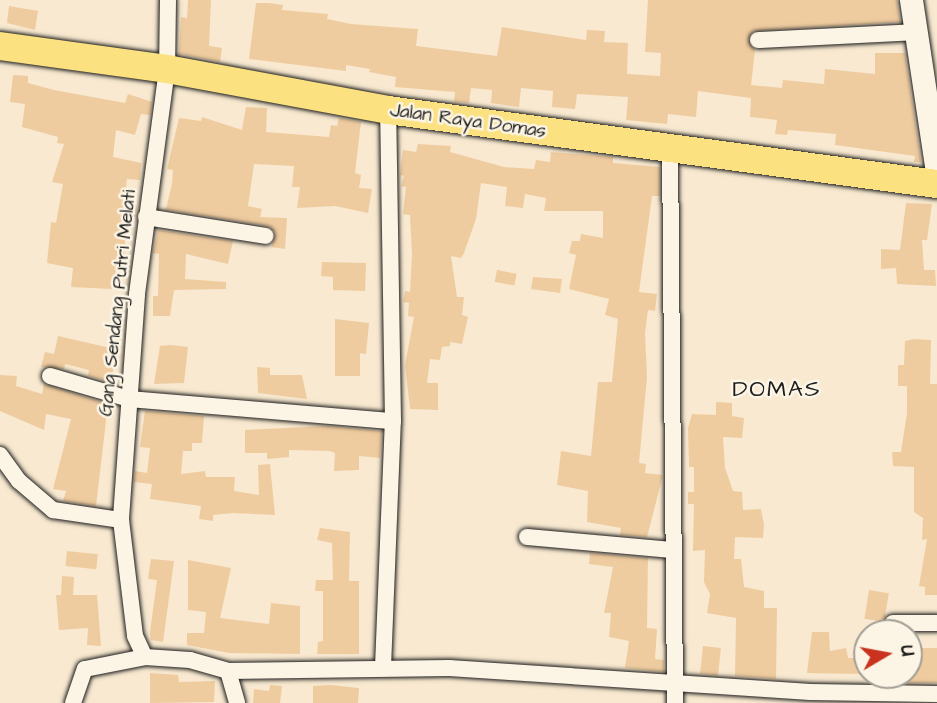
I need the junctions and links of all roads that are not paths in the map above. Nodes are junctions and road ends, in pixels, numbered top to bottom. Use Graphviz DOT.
graph roads {
  1 [pos="168,0"];
  2 [pos="911,0"];
  3 [pos="915,32"];
  4 [pos="758,40"];
  5 [pos="0,46"];
  6 [pos="167,69"];
  7 [pos="388,110"];
  8 [pos="670,147"];
  9 [pos="937,171"];
  10 [pos="937,184"];
  11 [pos="146,217"];
  12 [pos="266,236"];
  13 [pos="50,376"];
  14 [pos="129,399"];
  15 [pos="393,421"];
  16 [pos="0,455"];
  17 [pos="121,520"];
  18 [pos="527,537"];
  19 [pos="673,550"];
  20 [pos="145,657"];
  21 [pos="383,667"];
  22 [pos="228,670"];
  23 [pos="675,683"];
  24 [pos="937,694"];
  25 [pos="73,703"];
  26 [pos="237,703"];
  27 [pos="675,703"];
  1 -- 6 [label="street, Gang Sendang Putri Melati"];
  2 -- 3 [label="main road"];
  3 -- 4 [label="street"];
  3 -- 9 [label="main road"];
  5 -- 6 [label="highway, Jalan Raya Domas"];
  6 -- 7 [label="highway, Jalan Raya Domas"];
  6 -- 11 [label="street, Gang Sendang Putri Melati"];
  7 -- 8 [label="highway, Jalan Raya Domas"];
  7 -- 15 [label="street"];
  8 -- 10 [label="highway, Jalan Raya Domas"];
  8 -- 19 [label="street"];
  11 -- 12 [label="street"];
  11 -- 14 [label="street, Gang Sendang Putri Melati"];
  13 -- 14 [label="street"];
  14 -- 15 [label="street"];
  14 -- 17 [label="street, Gang Sendang Putri Melati"];
  15 -- 21 [label="street"];
  16 -- 17 [label="street"];
  17 -- 20 [label="street, Gang Sendang Putri Melati"];
  18 -- 19 [label="street"];
  19 -- 23 [label="street"];
  20 -- 22 [label="street"];
  20 -- 25 [label="street"];
  21 -- 22 [label="street"];
  21 -- 23 [label="street"];
  22 -- 26 [label="street"];
  23 -- 24 [label="street"];
  23 -- 27 [label="street"];
}
